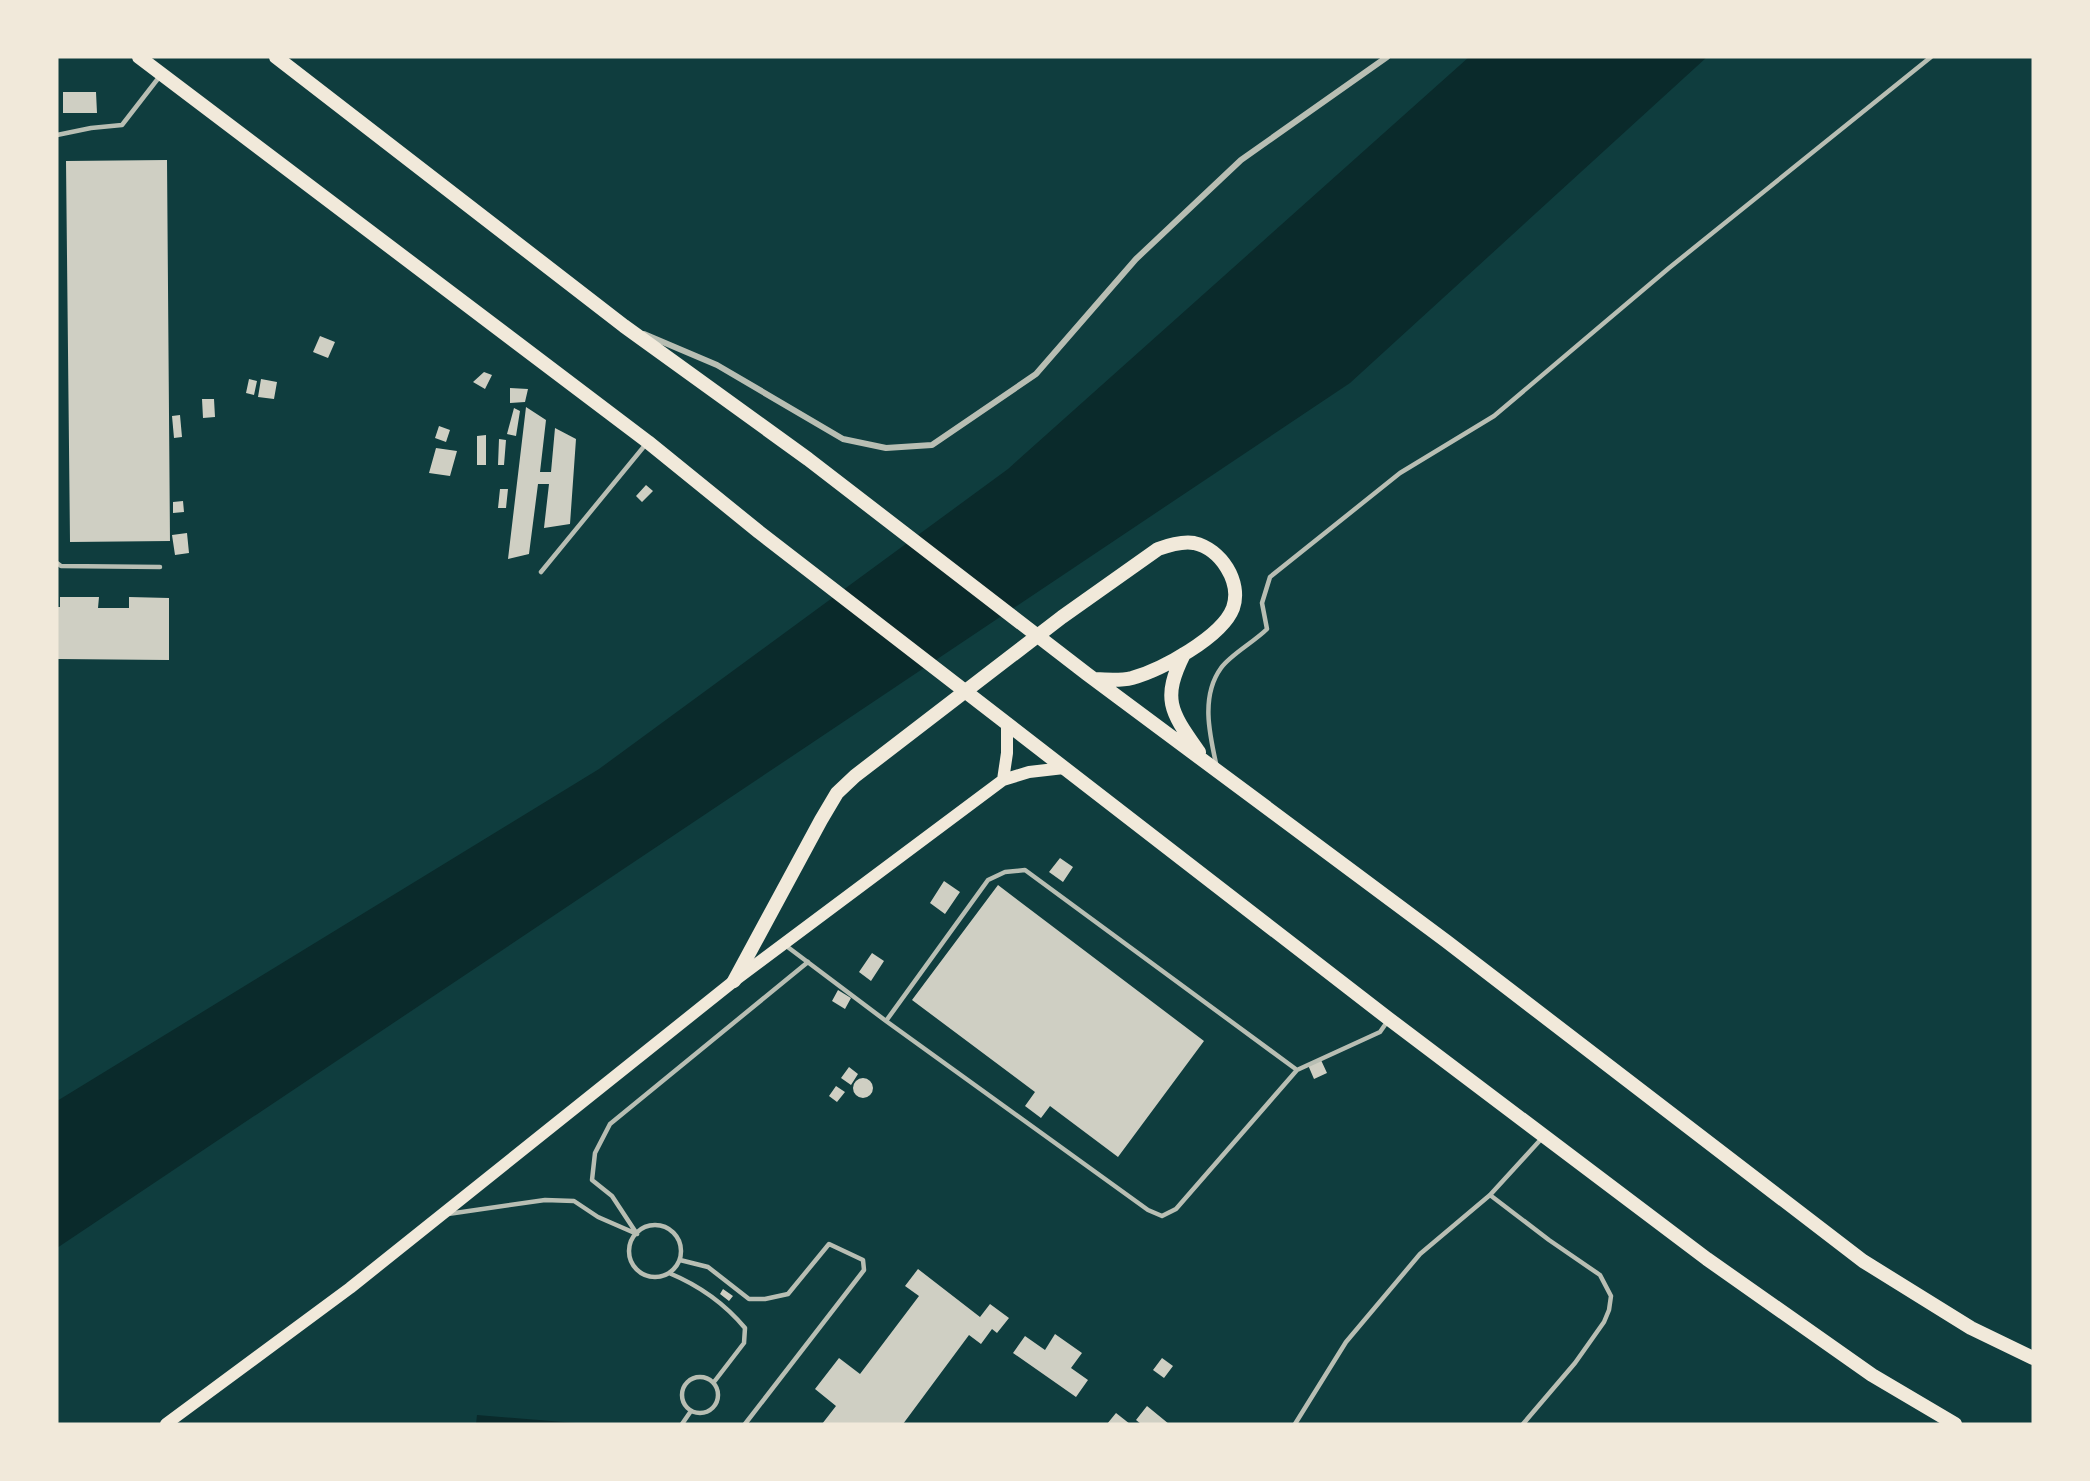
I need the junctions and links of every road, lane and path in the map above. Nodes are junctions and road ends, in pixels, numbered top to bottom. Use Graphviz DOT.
graph roads {
  1 [pos="139,57"];
  2 [pos="276,57"];
  3 [pos="1387,57"];
  4 [pos="1931,57"];
  5 [pos="162,74"];
  6 [pos="57,135"];
  7 [pos="624,326"];
  8 [pos="648,442"];
  9 [pos="57,563"];
  10 [pos="160,567"];
  11 [pos="541,572"];
  12 [pos="1184,654"];
  13 [pos="1091,676"];
  14 [pos="1001,719"];
  15 [pos="1206,763"];
  16 [pos="1064,768"];
  17 [pos="1218,771"];
  18 [pos="1003,780"];
  19 [pos="783,944"];
  20 [pos="808,962"];
  21 [pos="734,981"];
  22 [pos="1389,1019"];
  23 [pos="886,1021"];
  24 [pos="1297,1070"];
  25 [pos="1545,1135"];
  26 [pos="1490,1195"];
  27 [pos="441,1215"];
  28 [pos="637,1234"];
  29 [pos="680,1260"];
  30 [pos="669,1273"];
  31 [pos="2033,1358"];
  32 [pos="714,1383"];
  33 [pos="691,1411"];
  34 [pos="166,1424"];
  35 [pos="682,1424"];
  36 [pos="745,1424"];
  37 [pos="1295,1424"];
  38 [pos="1523,1424"];
  39 [pos="1955,1424"];
  1 -- 5 [label="main road"];
  2 -- 7 [label="main road"];
  3 -- 7 [label="street"];
  4 -- 17 [label="lane"];
  5 -- 6 [label="lane"];
  5 -- 8 [label="main road"];
  7 -- 13 [label="main road"];
  8 -- 11 [label="lane"];
  8 -- 14 [label="main road"];
  9 -- 10 [label="lane"];
  12 -- 13 [label="main road"];
  12 -- 15 [label="main road"];
  12 -- 21 [label="main road"];
  13 -- 15 [label="main road"];
  14 -- 16 [label="main road"];
  14 -- 18 [label="main road"];
  15 -- 17 [label="main road"];
  16 -- 18 [label="main road"];
  16 -- 22 [label="main road"];
  17 -- 31 [label="main road"];
  18 -- 19 [label="main road"];
  19 -- 20 [label="lane"];
  19 -- 21 [label="main road"];
  20 -- 23 [label="lane"];
  20 -- 28 [label="lane"];
  21 -- 27 [label="main road"];
  22 -- 24 [label="lane"];
  22 -- 25 [label="main road"];
  23 -- 24 [label="lane"];
  23 -- 24 [label="lane"];
  25 -- 26 [label="lane"];
  25 -- 39 [label="main road"];
  26 -- 37 [label="lane"];
  26 -- 38 [label="lane"];
  27 -- 28 [label="lane"];
  27 -- 34 [label="main road"];
  28 -- 29 [label="lane"];
  28 -- 30 [label="lane"];
  29 -- 30 [label="lane"];
  29 -- 36 [label="lane"];
  30 -- 32 [label="lane"];
  32 -- 33 [label="lane"];
  32 -- 33 [label="lane"];
  33 -- 35 [label="lane"];
}
